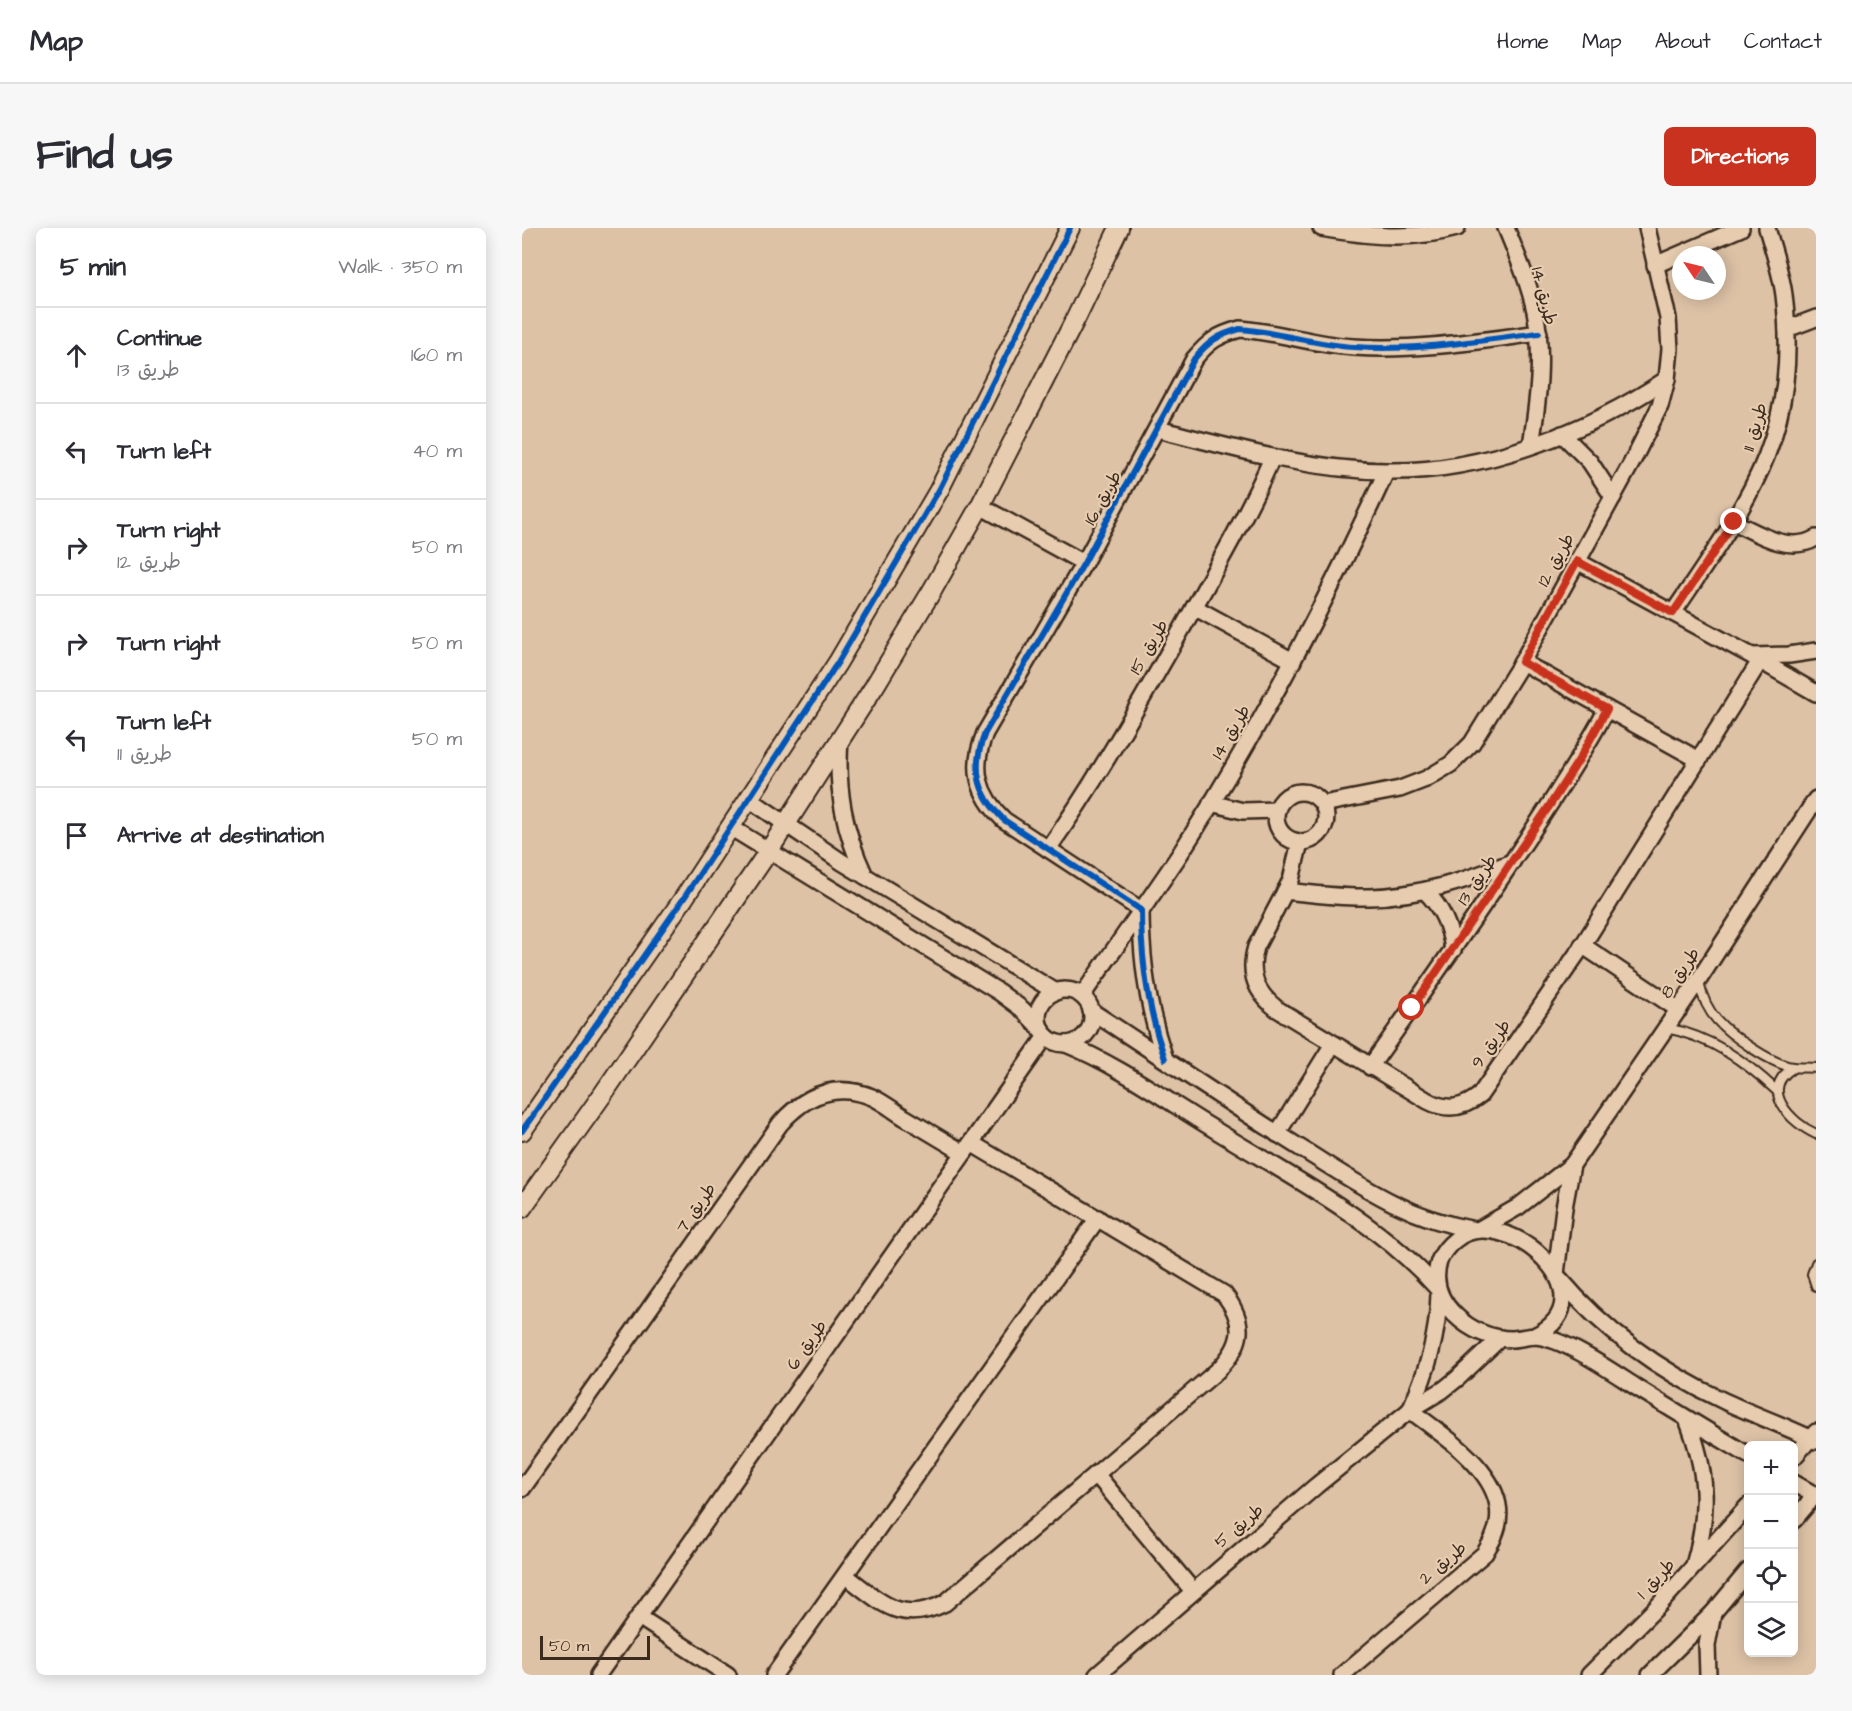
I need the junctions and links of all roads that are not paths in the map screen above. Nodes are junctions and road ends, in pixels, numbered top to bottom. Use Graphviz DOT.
graph roads {
  1 [pos="1070,228"];
  2 [pos="1119,228"];
  3 [pos="1321,228"];
  4 [pos="1457,228"];
  5 [pos="1506,228"];
  6 [pos="1647,228"];
  7 [pos="1741,228"];
  8 [pos="1767,228"];
  9 [pos="1655,265"];
  10 [pos="1816,318"];
  11 [pos="1787,329"];
  12 [pos="1539,333"];
  13 [pos="1667,379"];
  14 [pos="1158,429"];
  15 [pos="1562,434"];
  16 [pos="1531,445"];
  17 [pos="1272,458"];
  18 [pos="1386,472"];
  19 [pos="1613,497"];
  20 [pos="980,506"];
  21 [pos="1734,522"];
  22 [pos="1816,538"];
  23 [pos="1577,561"];
  24 [pos="1084,563"];
  25 [pos="1194,607"];
  26 [pos="1673,613"];
  27 [pos="1816,651"];
  28 [pos="1756,658"];
  29 [pos="1293,661"];
  30 [pos="1522,662"];
  31 [pos="1816,693"];
  32 [pos="1607,709"];
  33 [pos="840,739"];
  34 [pos="1699,760"];
  35 [pos="749,799"];
  36 [pos="1816,799"];
  37 [pos="1211,803"];
  38 [pos="1323,804"];
  39 [pos="1277,810"];
  40 [pos="786,824"];
  41 [pos="730,827"];
  42 [pos="1299,842"];
  43 [pos="1048,849"];
  44 [pos="768,852"];
  45 [pos="1512,861"];
  46 [pos="865,876"];
  47 [pos="1285,891"];
  48 [pos="1425,891"];
  49 [pos="1141,910"];
  50 [pos="1582,945"];
  51 [pos="1453,950"];
  52 [pos="1698,981"];
  53 [pos="1056,992"];
  54 [pos="1082,996"];
  55 [pos="1679,1010"];
  56 [pos="1091,1011"];
  57 [pos="1666,1028"];
  58 [pos="1044,1033"];
  59 [pos="1066,1044"];
  60 [pos="1333,1044"];
  61 [pos="1165,1059"];
  62 [pos="1370,1067"];
  63 [pos="1793,1068"];
  64 [pos="1816,1068"];
  65 [pos="1777,1091"];
  66 [pos="522,1131"];
  67 [pos="1277,1134"];
  68 [pos="1816,1134"];
  69 [pos="968,1148"];
  70 [pos="1572,1165"];
  71 [pos="522,1209"];
  72 [pos="1098,1218"];
  73 [pos="1476,1230"];
  74 [pos="1816,1263"];
  75 [pos="1558,1276"];
  76 [pos="1816,1286"];
  77 [pos="1438,1291"];
  78 [pos="1534,1336"];
  79 [pos="1500,1338"];
  80 [pos="1410,1410"];
  81 [pos="1687,1419"];
  82 [pos="1814,1437"];
  83 [pos="1744,1452"];
  84 [pos="1798,1453"];
  85 [pos="1096,1474"];
  86 [pos="1798,1485"];
  87 [pos="522,1489"];
  88 [pos="1815,1495"];
  89 [pos="1744,1512"];
  90 [pos="1798,1515"];
  91 [pos="1693,1569"];
  92 [pos="846,1576"];
  93 [pos="1744,1577"];
  94 [pos="1193,1591"];
  95 [pos="1713,1613"];
  96 [pos="639,1617"];
  97 [pos="598,1675"];
  98 [pos="728,1675"];
  99 [pos="774,1675"];
  100 [pos="1097,1675"];
  101 [pos="1342,1675"];
  102 [pos="1589,1675"];
  103 [pos="1650,1675"];
  104 [pos="1708,1675"];
  1 -- 35 [label="street"];
  2 -- 20 [label="street"];
  3 -- 4 [label="street"];
  5 -- 12 [label="street, طريق 14"];
  6 -- 9 [label="street, طريق 12"];
  7 -- 9 [label="street"];
  8 -- 11 [label="street, طريق 11"];
  9 -- 13 [label="street, طريق 12"];
  10 -- 11 [label="street"];
  11 -- 21 [label="street, طريق 11"];
  12 -- 14 [label="street, طريق 16"];
  12 -- 16 [label="street, طريق 14"];
  13 -- 15 [label="street"];
  13 -- 19 [label="street, طريق 12"];
  14 -- 17 [label="street"];
  14 -- 24 [label="street, طريق 16"];
  15 -- 16 [label="street"];
  15 -- 19 [label="street"];
  16 -- 18 [label="street"];
  17 -- 18 [label="street"];
  17 -- 25 [label="street, طريق 15"];
  18 -- 29 [label="street, طريق 14"];
  19 -- 23 [label="street, طريق 12"];
  20 -- 24 [label="street"];
  20 -- 33 [label="street"];
  21 -- 22 [label="street"];
  21 -- 26 [label="street, طريق 11"];
  23 -- 26 [label="street"];
  23 -- 30 [label="street, طريق 12"];
  24 -- 43 [label="street, طريق 16"];
  25 -- 29 [label="street"];
  25 -- 43 [label="street, طريق 15"];
  26 -- 28 [label="street"];
  27 -- 28 [label="street"];
  28 -- 31 [label="street"];
  28 -- 34 [label="street, طريق 9"];
  29 -- 37 [label="street, طريق 14"];
  30 -- 32 [label="street"];
  30 -- 38 [label="street, طريق 12"];
  32 -- 34 [label="street"];
  32 -- 45 [label="street, طريق 13"];
  33 -- 40 [label="street"];
  33 -- 46 [label="street"];
  34 -- 50 [label="street, طريق 9"];
  35 -- 40 [label="street"];
  35 -- 41 [label="street"];
  36 -- 52 [label="street, طريق 8"];
  37 -- 39 [label="street"];
  37 -- 49 [label="street, طريق 14"];
  38 -- 39 [label="street"];
  38 -- 42 [label="street"];
  39 -- 42 [label="street"];
  40 -- 44 [label="street"];
  40 -- 46 [label="street"];
  41 -- 44 [label="street"];
  41 -- 66 [label="street"];
  42 -- 47 [label="street, طريق 9"];
  43 -- 49 [label="street, طريق 16"];
  44 -- 58 [label="street"];
  44 -- 71 [label="street"];
  45 -- 48 [label="street"];
  45 -- 51 [label="street, طريق 13"];
  46 -- 53 [label="street"];
  47 -- 48 [label="street"];
  47 -- 60 [label="street, طريق 9"];
  48 -- 51 [label="street"];
  49 -- 54 [label="street, طريق 14"];
  49 -- 61 [label="street"];
  50 -- 55 [label="street"];
  50 -- 62 [label="street, طريق 9"];
  51 -- 62 [label="street, طريق 13"];
  52 -- 55 [label="street, طريق 8"];
  52 -- 63 [label="lane"];
  53 -- 54 [label="street"];
  53 -- 58 [label="street"];
  54 -- 56 [label="street"];
  55 -- 57 [label="street, طريق 8"];
  56 -- 59 [label="street"];
  56 -- 61 [label="street"];
  57 -- 65 [label="lane"];
  57 -- 70 [label="street, طريق 8"];
  58 -- 59 [label="street"];
  58 -- 69 [label="street, طريق 6"];
  59 -- 77 [label="street"];
  60 -- 62 [label="street, طريق 9"];
  60 -- 67 [label="street"];
  61 -- 67 [label="street"];
  63 -- 64 [label="lane"];
  63 -- 65 [label="lane"];
  65 -- 68 [label="lane"];
  67 -- 73 [label="street"];
  69 -- 72 [label="street, طريق 7"];
  69 -- 87 [label="street, طريق 7"];
  69 -- 96 [label="street, طريق 6"];
  70 -- 73 [label="street, طريق 8"];
  70 -- 75 [label="street, طريق 8"];
  72 -- 85 [label="street, طريق 7"];
  72 -- 92 [label="street"];
  73 -- 75 [label="street"];
  73 -- 77 [label="street"];
  74 -- 76 [label="lane"];
  75 -- 78 [label="street"];
  75 -- 82 [label="street"];
  77 -- 79 [label="street"];
  77 -- 80 [label="street, طريق 5"];
  78 -- 79 [label="street"];
  78 -- 81 [label="street"];
  79 -- 80 [label="street, طريق 5"];
  80 -- 94 [label="street, طريق 5"];
  80 -- 101 [label="street, طريق 2"];
  81 -- 83 [label="street"];
  81 -- 91 [label="street"];
  82 -- 84 [label="street"];
  85 -- 92 [label="street, طريق 7"];
  85 -- 94 [label="street"];
  86 -- 88 [label="street"];
  88 -- 90 [label="street"];
  89 -- 91 [label="street, طريق 1"];
  91 -- 102 [label="street, طريق 1"];
  92 -- 99 [label="street"];
  93 -- 95 [label="street"];
  94 -- 100 [label="street, طريق 5"];
  95 -- 103 [label="street"];
  95 -- 104 [label="street"];
  96 -- 97 [label="street, طريق 6"];
  96 -- 98 [label="street"];
}
